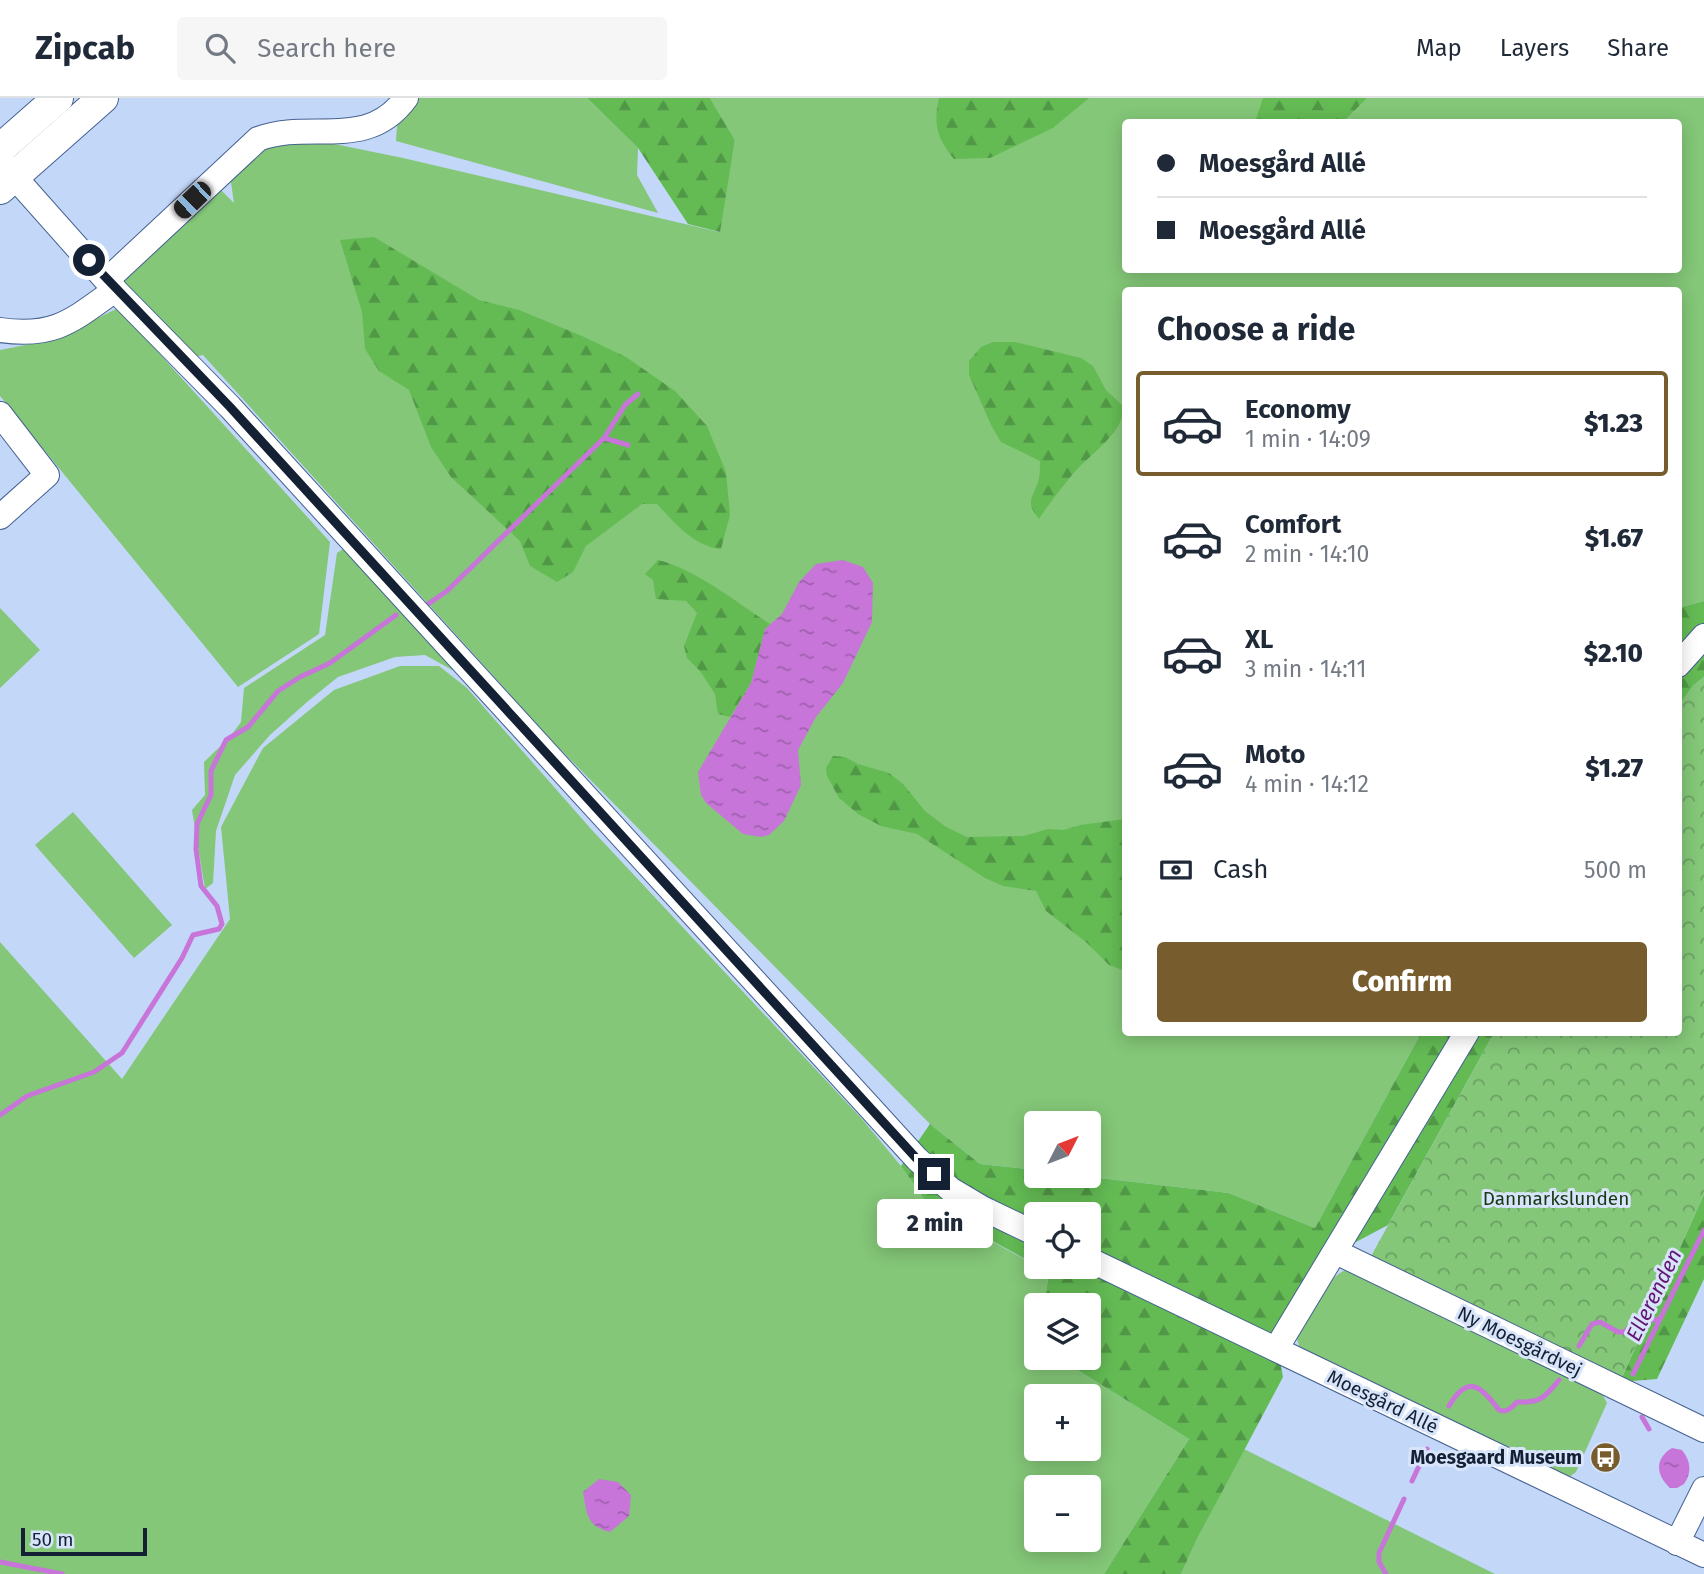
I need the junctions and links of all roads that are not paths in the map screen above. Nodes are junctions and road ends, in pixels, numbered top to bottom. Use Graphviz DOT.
graph roads {
  1 [pos="58,98"];
  2 [pos="103,98"];
  3 [pos="406,98"];
  4 [pos="0,149"];
  5 [pos="5,175"];
  6 [pos="111,285"];
  7 [pos="0,330"];
  8 [pos="0,414"];
  9 [pos="0,517"];
  10 [pos="1704,636"];
  11 [pos="1682,660"];
  12 [pos="1465,1036"];
  13 [pos="1024,1228"];
  14 [pos="1336,1252"];
  15 [pos="1101,1265"];
  16 [pos="1276,1349"];
  17 [pos="1704,1430"];
  18 [pos="1704,1489"];
  19 [pos="1677,1543"];
  20 [pos="1704,1555"];
  1 -- 4 [label="main road"];
  2 -- 5 [label="main road"];
  3 -- 6 [label="street"];
  5 -- 6 [label="street"];
  6 -- 7 [label="street"];
  6 -- 13 [label="street"];
  8 -- 9 [label="street"];
  10 -- 11 [label="street"];
  12 -- 14 [label="street"];
  14 -- 16 [label="street"];
  14 -- 17 [label="street, Ny Moesgårdvej"];
  15 -- 16 [label="street, Moesgård Allé"];
  16 -- 19 [label="street, Moesgård Allé"];
  18 -- 19 [label="street"];
  19 -- 20 [label="street, Moesgård Allé"];
}
